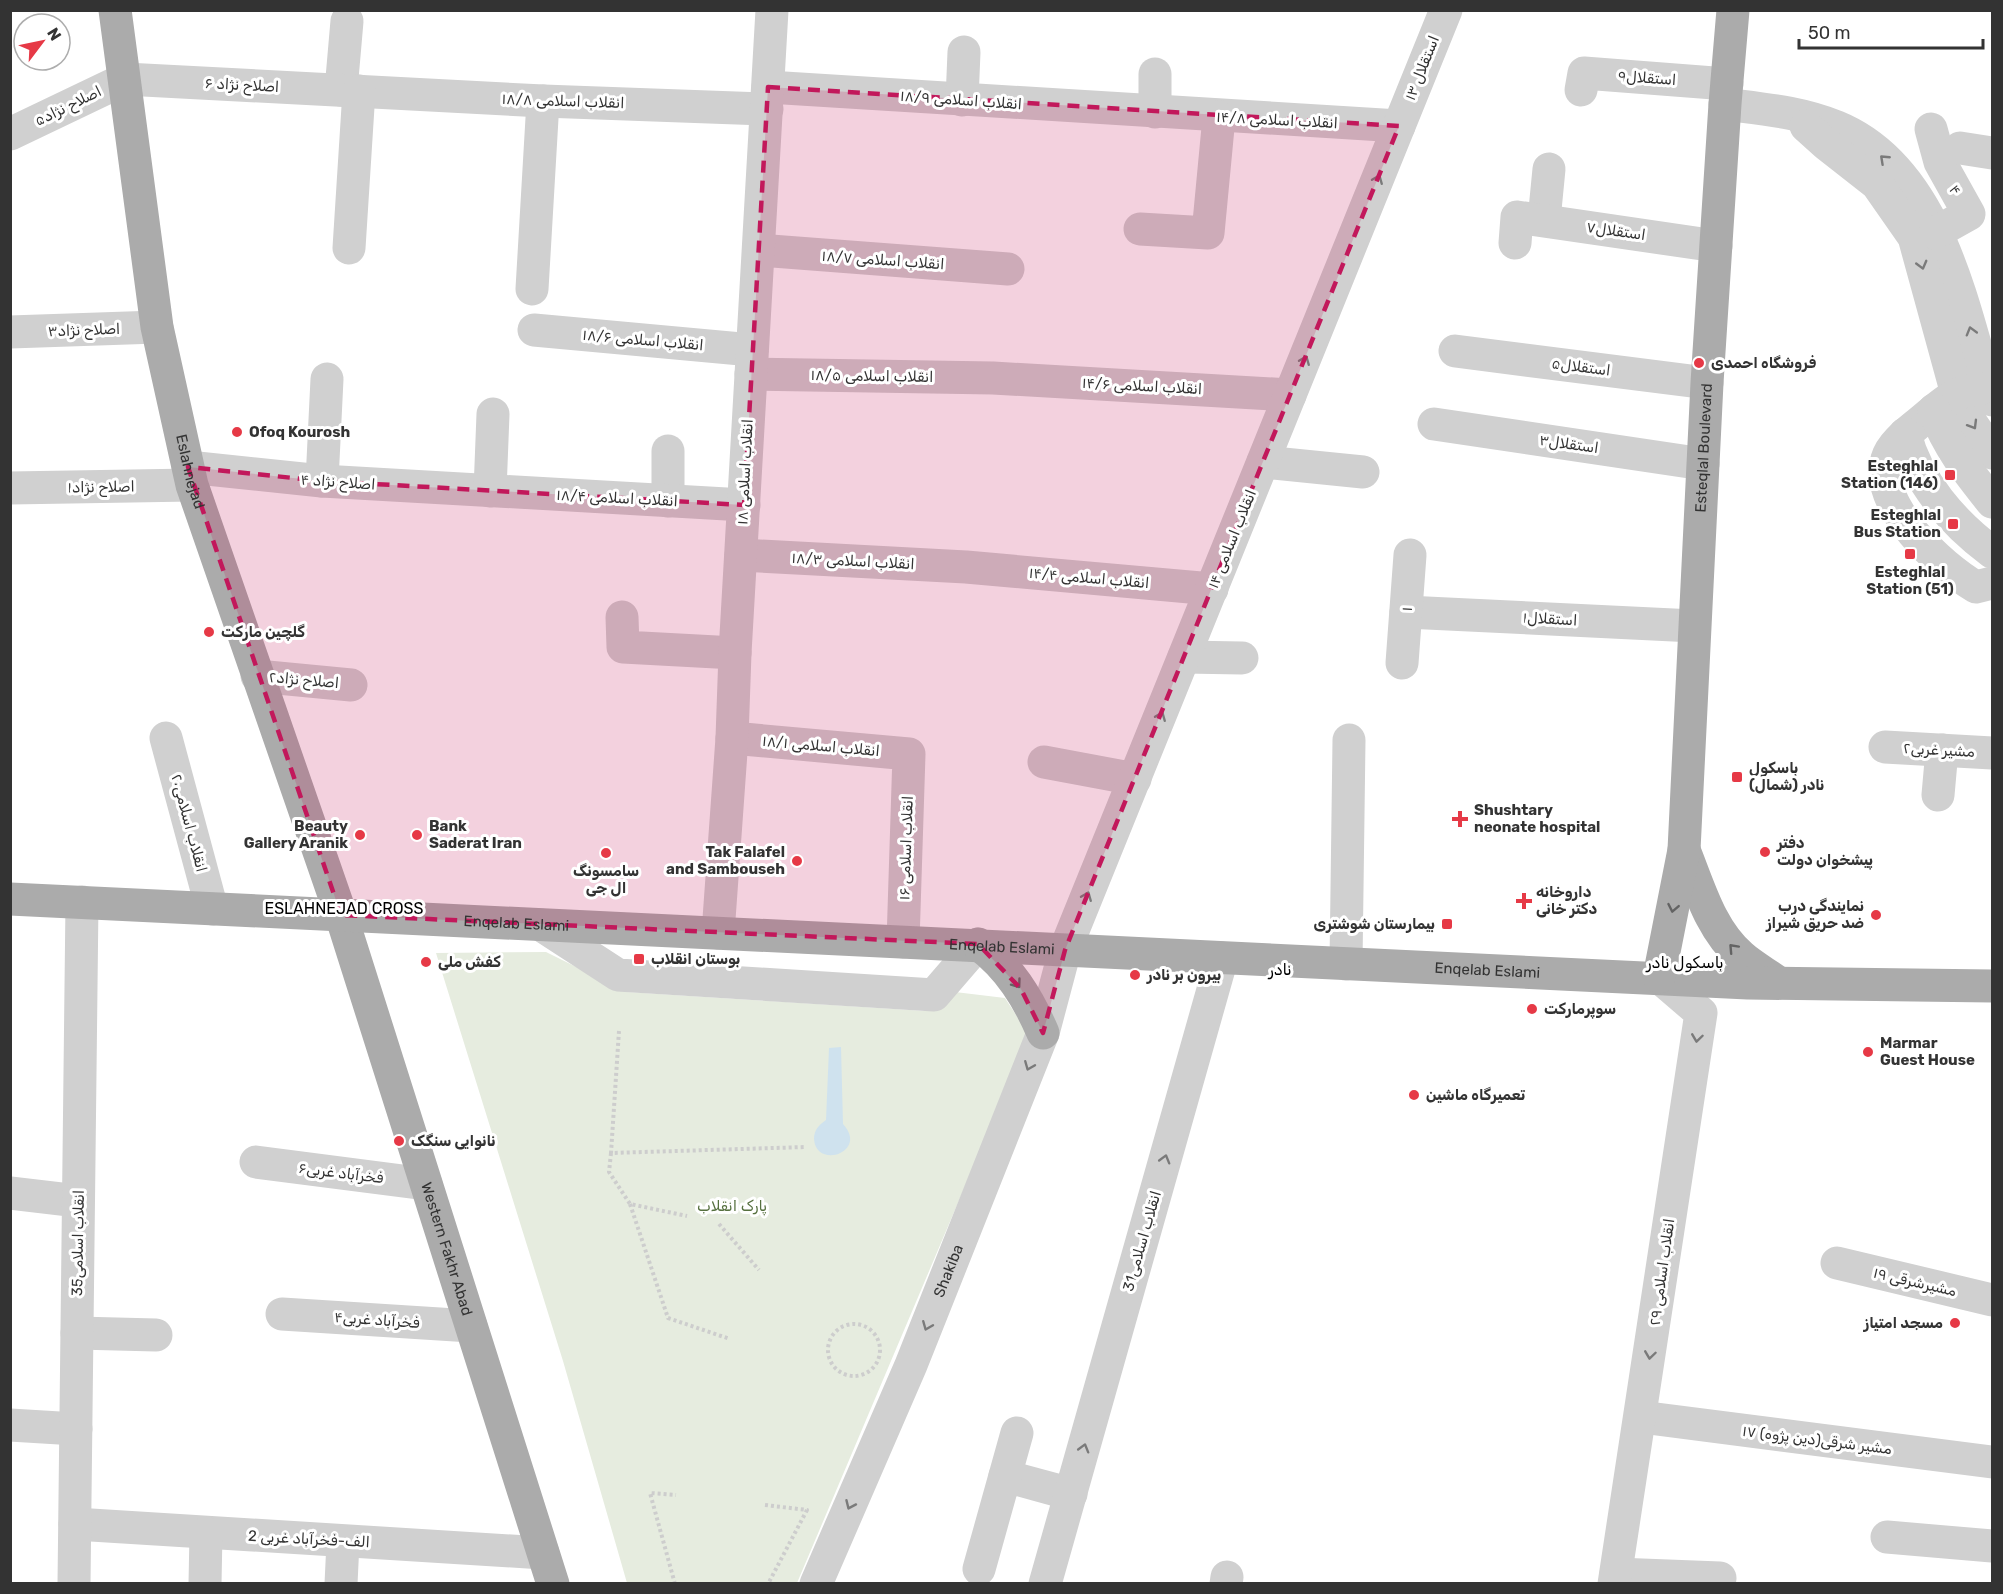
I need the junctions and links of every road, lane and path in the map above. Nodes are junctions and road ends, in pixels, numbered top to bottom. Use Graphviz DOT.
graph roads {
  1 [pos="116,10"];
  2 [pos="772,10"];
  3 [pos="1446,10"];
  4 [pos="1733,10"];
  5 [pos="347,21"];
  6 [pos="964,51"];
  7 [pos="1155,74"];
  8 [pos="126,79"];
  9 [pos="350,90"];
  10 [pos="1581,90"];
  11 [pos="1726,94"];
  12 [pos="767,98"];
  13 [pos="962,100"];
  14 [pos="543,101"];
  15 [pos="1155,112"];
  16 [pos="1791,112"];
  17 [pos="1219,117"];
  18 [pos="1399,126"];
  19 [pos="1931,129"];
  20 [pos="10,134"];
  21 [pos="1960,148"];
  22 [pos="1992,153"];
  23 [pos="1549,169"];
  24 [pos="1140,229"];
  25 [pos="1935,233"];
  26 [pos="1716,246"];
  27 [pos="349,248"];
  28 [pos="759,250"];
  29 [pos="1008,269"];
  30 [pos="532,289"];
  31 [pos="157,327"];
  32 [pos="534,330"];
  33 [pos="10,332"];
  34 [pos="1455,351"];
  35 [pos="752,362"];
  36 [pos="993,378"];
  37 [pos="327,379"];
  38 [pos="1707,383"];
  39 [pos="1290,394"];
  40 [pos="1968,398"];
  41 [pos="493,414"];
  42 [pos="1434,424"];
  43 [pos="1905,434"];
  44 [pos="668,451"];
  45 [pos="1992,453"];
  46 [pos="1263,462"];
  47 [pos="1703,464"];
  48 [pos="1363,472"];
  49 [pos="190,476"];
  50 [pos="321,481"];
  51 [pos="10,488"];
  52 [pos="490,491"];
  53 [pos="668,501"];
  54 [pos="1992,502"];
  55 [pos="744,505"];
  56 [pos="1992,552"];
  57 [pos="741,555"];
  58 [pos="1410,555"];
  59 [pos="966,567"];
  60 [pos="1992,583"];
  61 [pos="1212,589"];
  62 [pos="1406,612"];
  63 [pos="622,617"];
  64 [pos="1694,626"];
  65 [pos="735,654"];
  66 [pos="1184,657"];
  67 [pos="1242,658"];
  68 [pos="1402,663"];
  69 [pos="257,676"];
  70 [pos="351,685"];
  71 [pos="166,738"];
  72 [pos="732,738"];
  73 [pos="1348,740"];
  74 [pos="1885,747"];
  75 [pos="1942,750"];
  76 [pos="1992,753"];
  77 [pos="909,754"];
  78 [pos="1044,762"];
  79 [pos="1135,779"];
  80 [pos="1938,795"];
  81 [pos="1684,850"];
  82 [pos="10,899"];
  83 [pos="82,902"];
  84 [pos="212,909"];
  85 [pos="341,915"];
  86 [pos="541,925"];
  87 [pos="718,933"];
  88 [pos="903,942"];
  89 [pos="978,945"];
  90 [pos="1065,950"];
  91 [pos="1222,958"];
  92 [pos="1346,964"];
  93 [pos="1659,977"];
  94 [pos="1779,983"];
  95 [pos="1992,986"];
  96 [pos="619,1031"];
  97 [pos="1042,1033"];
  98 [pos="806,1147"];
  99 [pos="611,1153"];
  100 [pos="256,1162"];
  101 [pos="426,1184"];
  102 [pos="10,1193"];
  103 [pos="78,1201"];
  104 [pos="630,1204"];
  105 [pos="687,1216"];
  106 [pos="719,1224"];
  107 [pos="1837,1263"];
  108 [pos="759,1270"];
  109 [pos="1992,1300"];
  110 [pos="282,1314"];
  111 [pos="471,1326"];
  112 [pos="77,1333"];
  113 [pos="156,1335"];
  114 [pos="730,1339"];
  115 [pos="835,1367"];
  116 [pos="1641,1417"];
  117 [pos="10,1425"];
  118 [pos="76,1429"];
  119 [pos="1017,1433"];
  120 [pos="1992,1462"];
  121 [pos="1005,1476"];
  122 [pos="676,1495"];
  123 [pos="765,1505"];
  124 [pos="1066,1509"];
  125 [pos="75,1524"];
  126 [pos="206,1533"];
  127 [pos="1887,1537"];
  128 [pos="343,1542"];
  129 [pos="1992,1546"];
  130 [pos="543,1553"];
  131 [pos="979,1569"];
  132 [pos="1615,1579"];
  133 [pos="74,1584"];
  134 [pos="205,1584"];
  135 [pos="341,1584"];
  136 [pos="552,1584"];
  137 [pos="675,1584"];
  138 [pos="768,1584"];
  139 [pos="816,1584"];
  140 [pos="1045,1584"];
  141 [pos="1719,1584"];
  1 -- 8 [label="main road, Eslahnejad"];
  2 -- 12 [label="street, ۱۸ انقلاب اسلامی"];
  3 -- 18 [label="street, ۱۳ استقلال"];
  4 -- 11 [label="main road, Esteqlal Boulevard"];
  5 -- 9 [label="street"];
  6 -- 13 [label="street"];
  7 -- 15 [label="street"];
  8 -- 9 [label="street, ۶ اصلاح نژاد"];
  8 -- 20 [label="street, اصلاح نژاد۵"];
  8 -- 31 [label="main road, Eslahnejad"];
  9 -- 14 [label="street, ۱۸/۸ انقلاب اسلامی"];
  9 -- 27 [label="street"];
  10 -- 11 [label="street, استقلال۹"];
  11 -- 16 [label="street"];
  11 -- 26 [label="main road, Esteqlal Boulevard"];
  12 -- 13 [label="street, ۱۸/۹ انقلاب اسلامی"];
  12 -- 14 [label="street, ۱۸/۸ انقلاب اسلامی"];
  12 -- 28 [label="street, ۱۸ انقلاب اسلامی"];
  13 -- 15 [label="street, ۱۸/۹ انقلاب اسلامی"];
  14 -- 30 [label="street"];
  15 -- 17 [label="street, ۱۴/۸ انقلاب اسلامی"];
  25 -- 16 [label="street, one-way"];
  16 -- 40 [label="street, one-way"];
  17 -- 18 [label="street, ۱۴/۸ انقلاب اسلامی"];
  17 -- 24 [label="street"];
  39 -- 18 [label="street, ۱۴ انقلاب اسلامی, one-way"];
  19 -- 25 [label="street, ۴"];
  21 -- 22 [label="street"];
  23 -- 26 [label="street, استقلال۷"];
  40 -- 25 [label="street, one-way"];
  26 -- 38 [label="main road, Esteqlal Boulevard"];
  28 -- 29 [label="street, ۱۸/۷ انقلاب اسلامی"];
  28 -- 35 [label="street, ۱۸ انقلاب اسلامی"];
  31 -- 33 [label="street, اصلاح نژاد۳"];
  31 -- 49 [label="main road, Eslahnejad"];
  32 -- 35 [label="street, ۱۸/۶ انقلاب اسلامی"];
  34 -- 38 [label="street, استقلال۵"];
  35 -- 36 [label="street, ۱۸/۵ انقلاب اسلامی"];
  35 -- 55 [label="street, ۱۸ انقلاب اسلامی"];
  36 -- 39 [label="street, ۱۴/۶ انقلاب اسلامی"];
  37 -- 50 [label="street"];
  38 -- 47 [label="main road, Esteqlal Boulevard"];
  39 -- 46 [label="street, ۱۴ انقلاب اسلامی"];
  40 -- 43 [label="street"];
  40 -- 45 [label="street, one-way"];
  40 -- 54 [label="street"];
  41 -- 52 [label="street"];
  42 -- 47 [label="street, استقلال۳"];
  43 -- 56 [label="street"];
  43 -- 60 [label="street"];
  44 -- 53 [label="street"];
  46 -- 48 [label="street"];
  46 -- 61 [label="street, ۱۴ انقلاب اسلامی"];
  47 -- 64 [label="main road, Esteqlal Boulevard"];
  49 -- 50 [label="street, ۴ اصلاح نژاد"];
  49 -- 51 [label="street, اصلاح نژاد۱"];
  49 -- 69 [label="main road, Eslahnejad"];
  50 -- 52 [label="street, ۴ اصلاح نژاد"];
  52 -- 53 [label="street, ۱۸/۴ انقلاب اسلامی"];
  53 -- 55 [label="street, ۱۸/۴ انقلاب اسلامی"];
  55 -- 57 [label="street, ۱۸ انقلاب اسلامی"];
  57 -- 59 [label="street, ۱۸/۳ انقلاب اسلامی"];
  57 -- 65 [label="street, ۱۸ انقلاب اسلامی"];
  58 -- 62 [label="street, ۱"];
  59 -- 61 [label="street, ۱۴/۴ انقلاب اسلامی"];
  61 -- 66 [label="street, ۱۴ انقلاب اسلامی"];
  62 -- 64 [label="street, استقلال۱"];
  62 -- 68 [label="street, ۱"];
  63 -- 65 [label="street"];
  64 -- 81 [label="main road, Esteqlal Boulevard"];
  65 -- 72 [label="street, ۱۸ انقلاب اسلامی"];
  66 -- 67 [label="street"];
  79 -- 66 [label="street, ۱۴ انقلاب اسلامی, one-way"];
  69 -- 70 [label="street, اصلاح نژاد۲"];
  69 -- 85 [label="main road, Eslahnejad"];
  71 -- 84 [label="street, انقلاب اسلامی۲۰"];
  72 -- 77 [label="street, ۱۸/۱ انقلاب اسلامی"];
  72 -- 87 [label="street, ۱۸ انقلاب اسلامی"];
  73 -- 92 [label="street"];
  74 -- 75 [label="street, ۲مشیر غربی"];
  75 -- 76 [label="street, ۲مشیر غربی"];
  75 -- 80 [label="street"];
  77 -- 88 [label="street, ۱۶ انقلاب اسلامی"];
  78 -- 79 [label="street"];
  90 -- 79 [label="street, ۱۴ انقلاب اسلامی, one-way"];
  81 -- 93 [label="main road, Esteqlal Boulevard, one-way"];
  94 -- 81 [label="main road, one-way"];
  82 -- 83 [label="main road, Enqelab Eslami"];
  83 -- 84 [label="main road, Enqelab Eslami"];
  83 -- 103 [label="street, 35انقلاب اسلامی"];
  84 -- 85 [label="main road, Enqelab Eslami"];
  85 -- 86 [label="main road, Enqelab Eslami"];
  85 -- 101 [label="main road, Western Fakhr Abad"];
  86 -- 87 [label="main road, Enqelab Eslami"];
  86 -- 89 [label="street"];
  87 -- 88 [label="main road, Enqelab Eslami"];
  88 -- 89 [label="main road, Enqelab Eslami"];
  89 -- 90 [label="main road, Enqelab Eslami"];
  89 -- 97 [label="main road, one-way"];
  90 -- 91 [label="main road, Enqelab Eslami"];
  90 -- 97 [label="street, Shakiba"];
  91 -- 92 [label="main road, Enqelab Eslami"];
  124 -- 91 [label="street, 31انقلاب اسلامی, one-way"];
  92 -- 93 [label="main road, Enqelab Eslami"];
  93 -- 94 [label="main road, Enqelab Eslami"];
  93 -- 116 [label="street, انقلاب اسلامی ۲۹, one-way"];
  94 -- 95 [label="main road, Enqelab Eslami"];
  96 -- 99 [label="path"];
  97 -- 139 [label="street, Shakiba, one-way"];
  98 -- 99 [label="path"];
  99 -- 104 [label="path"];
  100 -- 101 [label="street, ۶فخرآباد غربی"];
  101 -- 111 [label="main road, Western Fakhr Abad"];
  102 -- 103 [label="street"];
  103 -- 112 [label="street, 35انقلاب اسلامی"];
  104 -- 105 [label="path"];
  104 -- 114 [label="path"];
  106 -- 108 [label="path"];
  107 -- 109 [label="street, مشیرشرقی ۱۹"];
  110 -- 111 [label="street, ۴فخرآباد غربی"];
  111 -- 130 [label="main road, Western Fakhr Abad"];
  112 -- 113 [label="street"];
  112 -- 118 [label="street, 35انقلاب اسلامی"];
  115 -- 115 [label="path"];
  116 -- 120 [label="street, ۱۷ مشیر شرقی(دین پژوه)"];
  116 -- 132 [label="street, انقلاب اسلامی ۲۹"];
  117 -- 118 [label="street"];
  118 -- 125 [label="street, 35انقلاب اسلامی"];
  119 -- 121 [label="street"];
  121 -- 124 [label="street"];
  121 -- 131 [label="street"];
  122 -- 137 [label="path"];
  123 -- 138 [label="path"];
  124 -- 140 [label="street, 31انقلاب اسلامی"];
  125 -- 126 [label="street, 2 الف-فخرآباد غربی"];
  125 -- 133 [label="street, 35انقلاب اسلامی"];
  126 -- 128 [label="street, 2 الف-فخرآباد غربی"];
  126 -- 134 [label="street"];
  127 -- 129 [label="street"];
  128 -- 130 [label="street, 2 الف-فخرآباد غربی"];
  128 -- 135 [label="street"];
  130 -- 136 [label="main road, Western Fakhr Abad"];
  132 -- 141 [label="street"];
}
